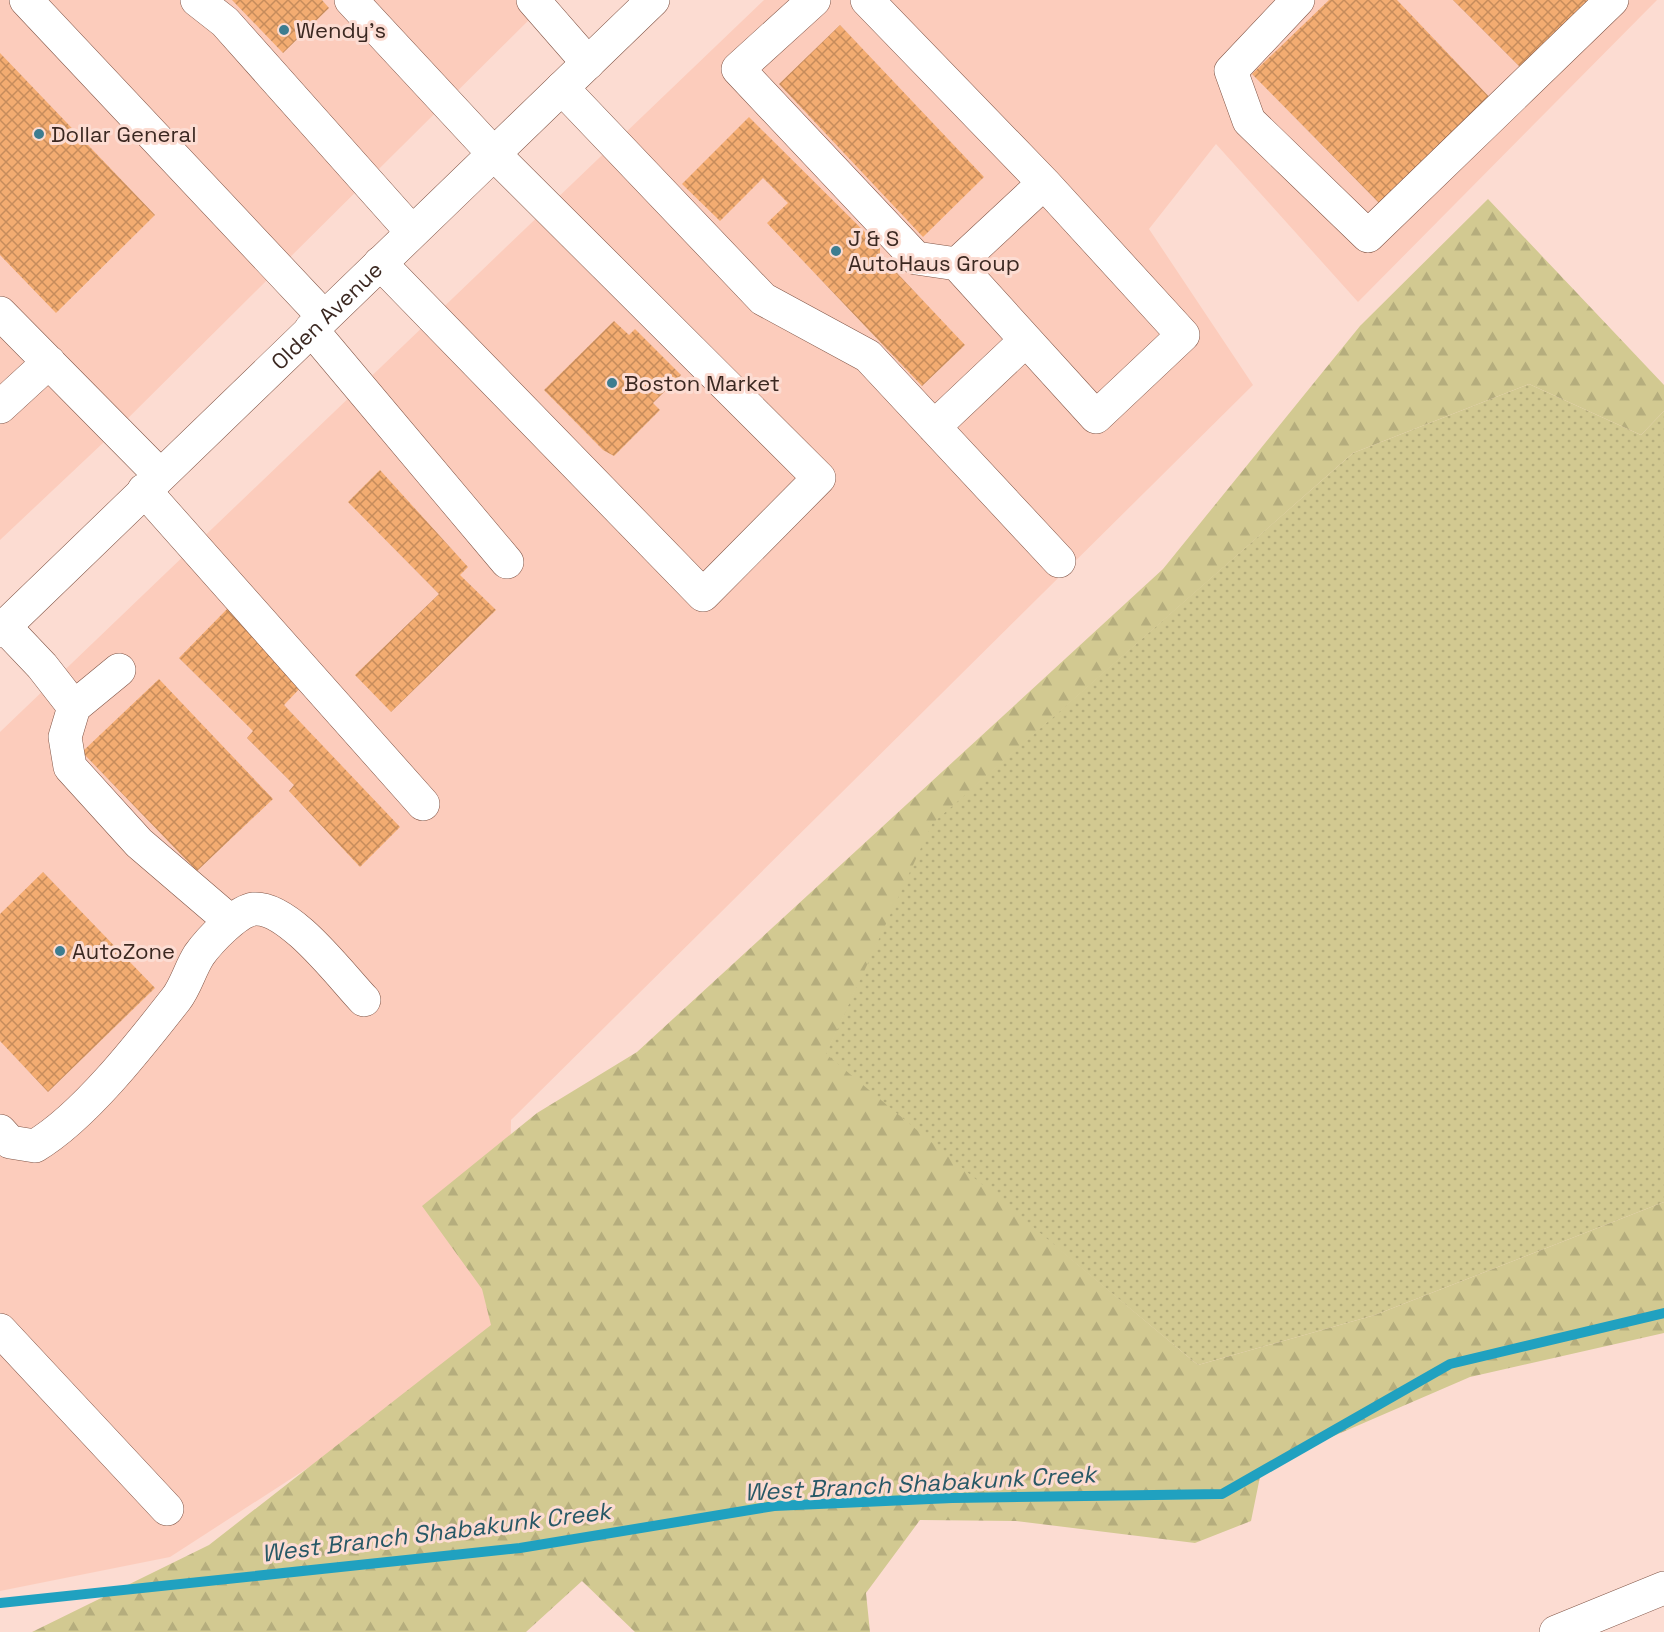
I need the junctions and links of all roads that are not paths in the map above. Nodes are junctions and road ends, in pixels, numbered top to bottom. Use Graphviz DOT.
graph roads {
  1 [pos="26,0"];
  2 [pos="197,0"];
  3 [pos="351,0"];
  4 [pos="533,0"];
  5 [pos="653,0"];
  6 [pos="814,0"];
  7 [pos="867,0"];
  8 [pos="1298,0"];
  9 [pos="1612,0"];
  10 [pos="588,63"];
  11 [pos="562,88"];
  12 [pos="495,155"];
  13 [pos="1044,183"];
  14 [pos="412,232"];
  15 [pos="380,263"];
  16 [pos="957,264"];
  17 [pos="0,313"];
  18 [pos="317,323"];
  19 [pos="1026,340"];
  20 [pos="49,362"];
  21 [pos="0,407"];
  22 [pos="934,427"];
  23 [pos="152,482"];
  24 [pos="1059,561"];
  25 [pos="507,562"];
  26 [pos="3,629"];
  27 [pos="119,670"];
  28 [pos="74,707"];
  29 [pos="423,804"];
  30 [pos="230,921"];
  31 [pos="364,1000"];
  32 [pos="0,1131"];
  33 [pos="0,1330"];
  34 [pos="167,1509"];
  35 [pos="1664,1588"];
  36 [pos="1556,1632"];
  1 -- 18 [label="main road"];
  2 -- 14 [label="main road"];
  3 -- 12 [label="main road"];
  4 -- 10 [label="main road"];
  5 -- 10 [label="main road, Olden Avenue"];
  6 -- 16 [label="main road"];
  7 -- 13 [label="main road"];
  8 -- 9 [label="main road"];
  10 -- 11 [label="main road, Olden Avenue"];
  11 -- 12 [label="main road, Olden Avenue"];
  11 -- 22 [label="main road"];
  12 -- 14 [label="main road, Olden Avenue"];
  12 -- 15 [label="main road"];
  13 -- 16 [label="main road"];
  13 -- 19 [label="main road"];
  14 -- 15 [label="main road, Olden Avenue"];
  15 -- 18 [label="main road, Olden Avenue"];
  16 -- 19 [label="main road"];
  17 -- 20 [label="main road"];
  18 -- 23 [label="main road, Olden Avenue"];
  18 -- 25 [label="main road"];
  19 -- 22 [label="main road"];
  20 -- 21 [label="main road"];
  20 -- 23 [label="main road"];
  22 -- 24 [label="main road"];
  23 -- 26 [label="main road, Olden Avenue"];
  23 -- 29 [label="main road"];
  26 -- 28 [label="main road"];
  27 -- 28 [label="main road"];
  28 -- 30 [label="main road"];
  30 -- 31 [label="main road"];
  30 -- 32 [label="main road"];
  33 -- 34 [label="main road"];
  35 -- 36 [label="main road"];
}
